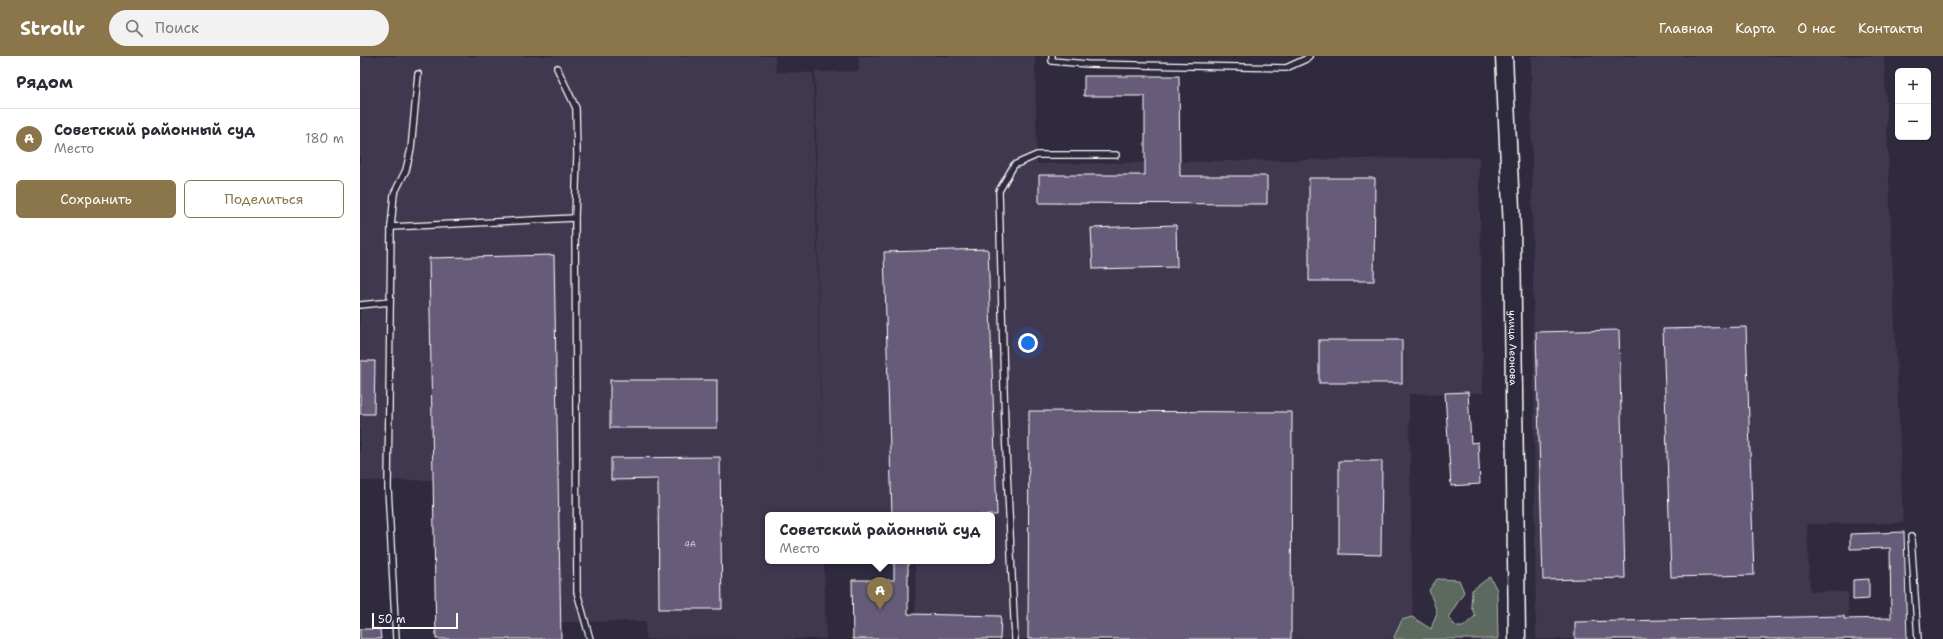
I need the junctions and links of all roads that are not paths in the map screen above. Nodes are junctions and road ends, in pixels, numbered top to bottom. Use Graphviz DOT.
graph roads {
  1 [pos="1052,56"];
  2 [pos="1309,56"];
  3 [pos="1504,56"];
  4 [pos="557,68"];
  5 [pos="418,74"];
  6 [pos="1116,155"];
  7 [pos="575,218"];
  8 [pos="391,227"];
  9 [pos="390,302"];
  10 [pos="360,304"];
  11 [pos="1911,537"];
  12 [pos="396,639"];
  13 [pos="590,639"];
  14 [pos="1015,639"];
  15 [pos="1517,639"];
  16 [pos="1918,639"];
  1 -- 2 [label="lane"];
  3 -- 15 [label="street, улица Леонова"];
  4 -- 7 [label="lane"];
  5 -- 8 [label="lane"];
  6 -- 14 [label="lane"];
  7 -- 8 [label="lane"];
  7 -- 13 [label="lane"];
  8 -- 9 [label="lane"];
  9 -- 10 [label="lane"];
  9 -- 12 [label="lane"];
  11 -- 16 [label="lane"];
}
